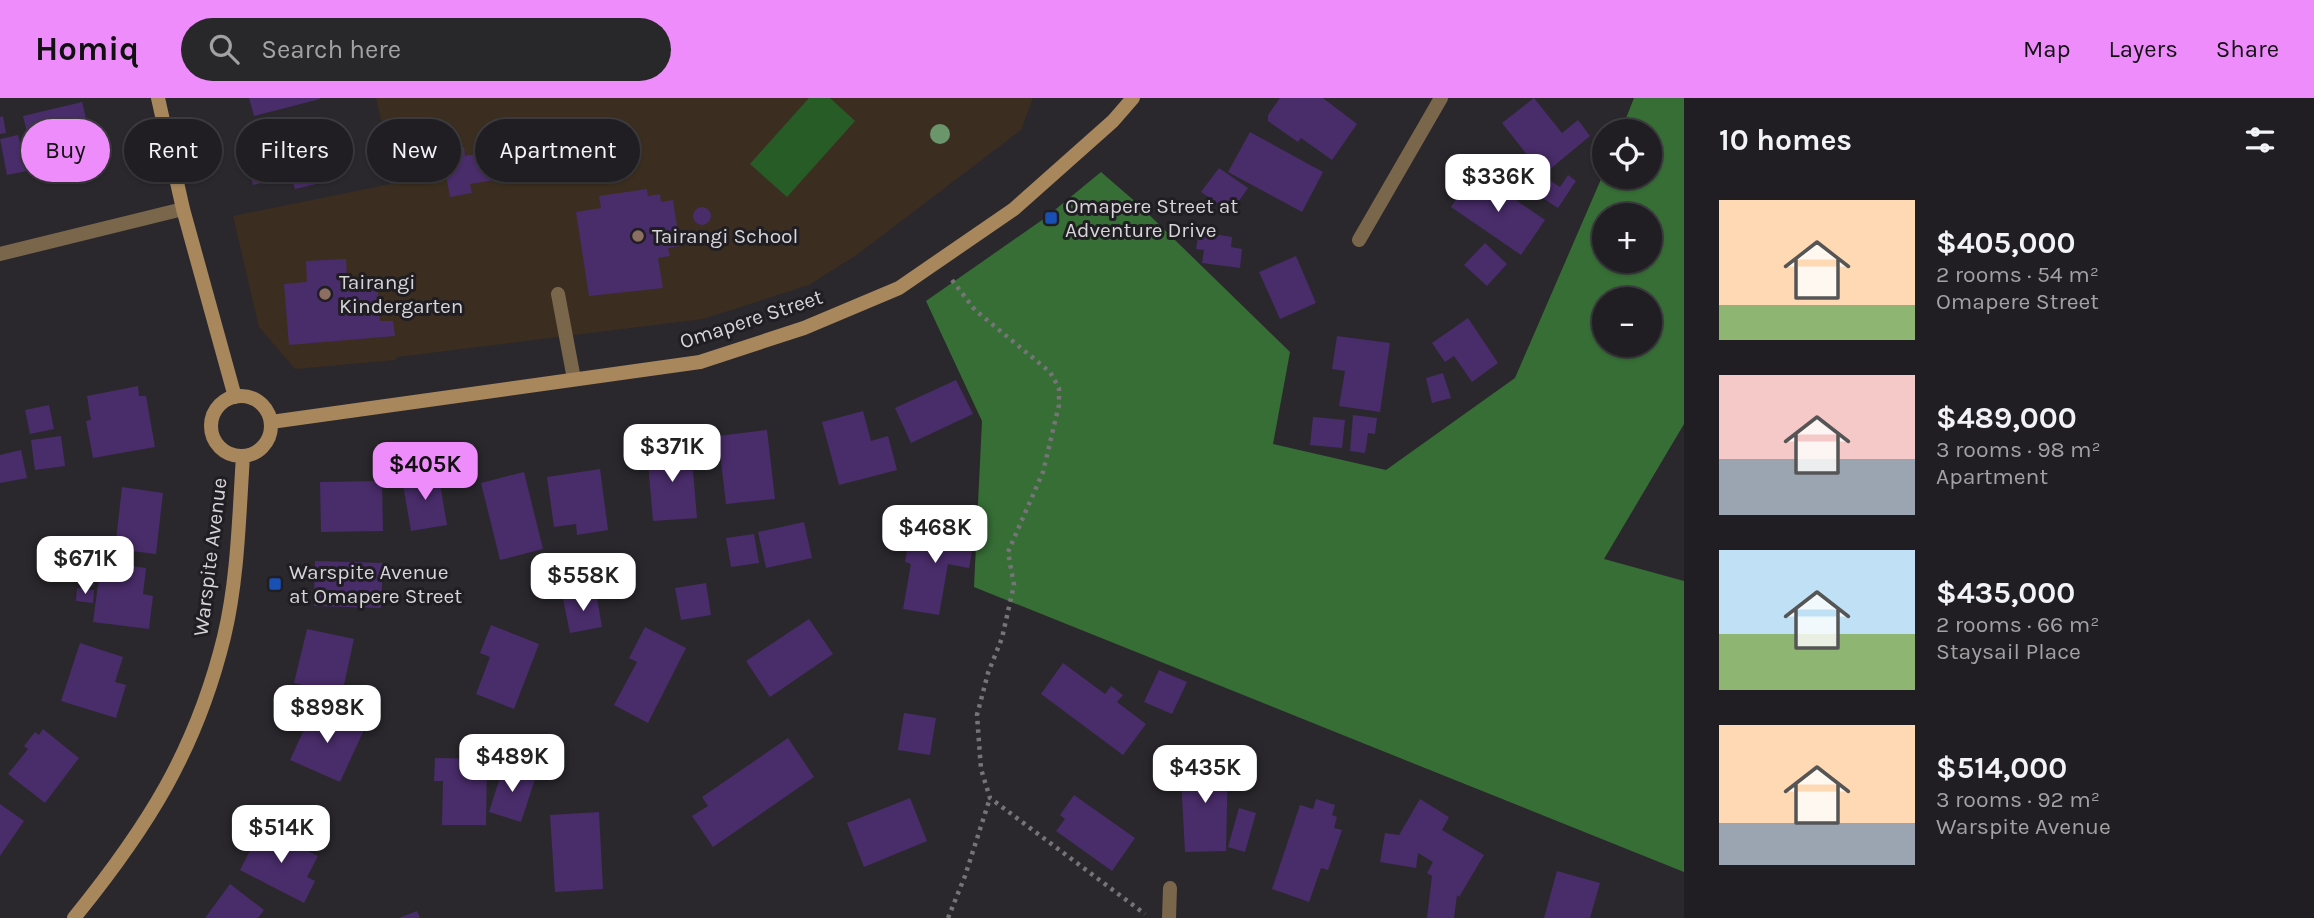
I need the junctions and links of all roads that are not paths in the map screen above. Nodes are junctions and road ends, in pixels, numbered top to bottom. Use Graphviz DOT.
graph roads {
  1 [pos="158,98"];
  2 [pos="1133,98"];
  3 [pos="1441,98"];
  4 [pos="183,209"];
  5 [pos="1359,240"];
  6 [pos="0,254"];
  7 [pos="558,294"];
  8 [pos="574,379"];
  9 [pos="235,397"];
  10 [pos="271,422"];
  11 [pos="243,456"];
  12 [pos="1170,888"];
  13 [pos="75,918"];
  14 [pos="1169,918"];
  1 -- 4 [label="main road"];
  2 -- 8 [label="main road, Omapere Street"];
  3 -- 5 [label="street"];
  4 -- 6 [label="street"];
  4 -- 9 [label="main road"];
  7 -- 8 [label="street"];
  8 -- 10 [label="main road, Omapere Street"];
  9 -- 10 [label="main road"];
  9 -- 11 [label="main road"];
  10 -- 11 [label="main road"];
  11 -- 13 [label="main road, Warspite Avenue"];
  12 -- 14 [label="street"];
}
